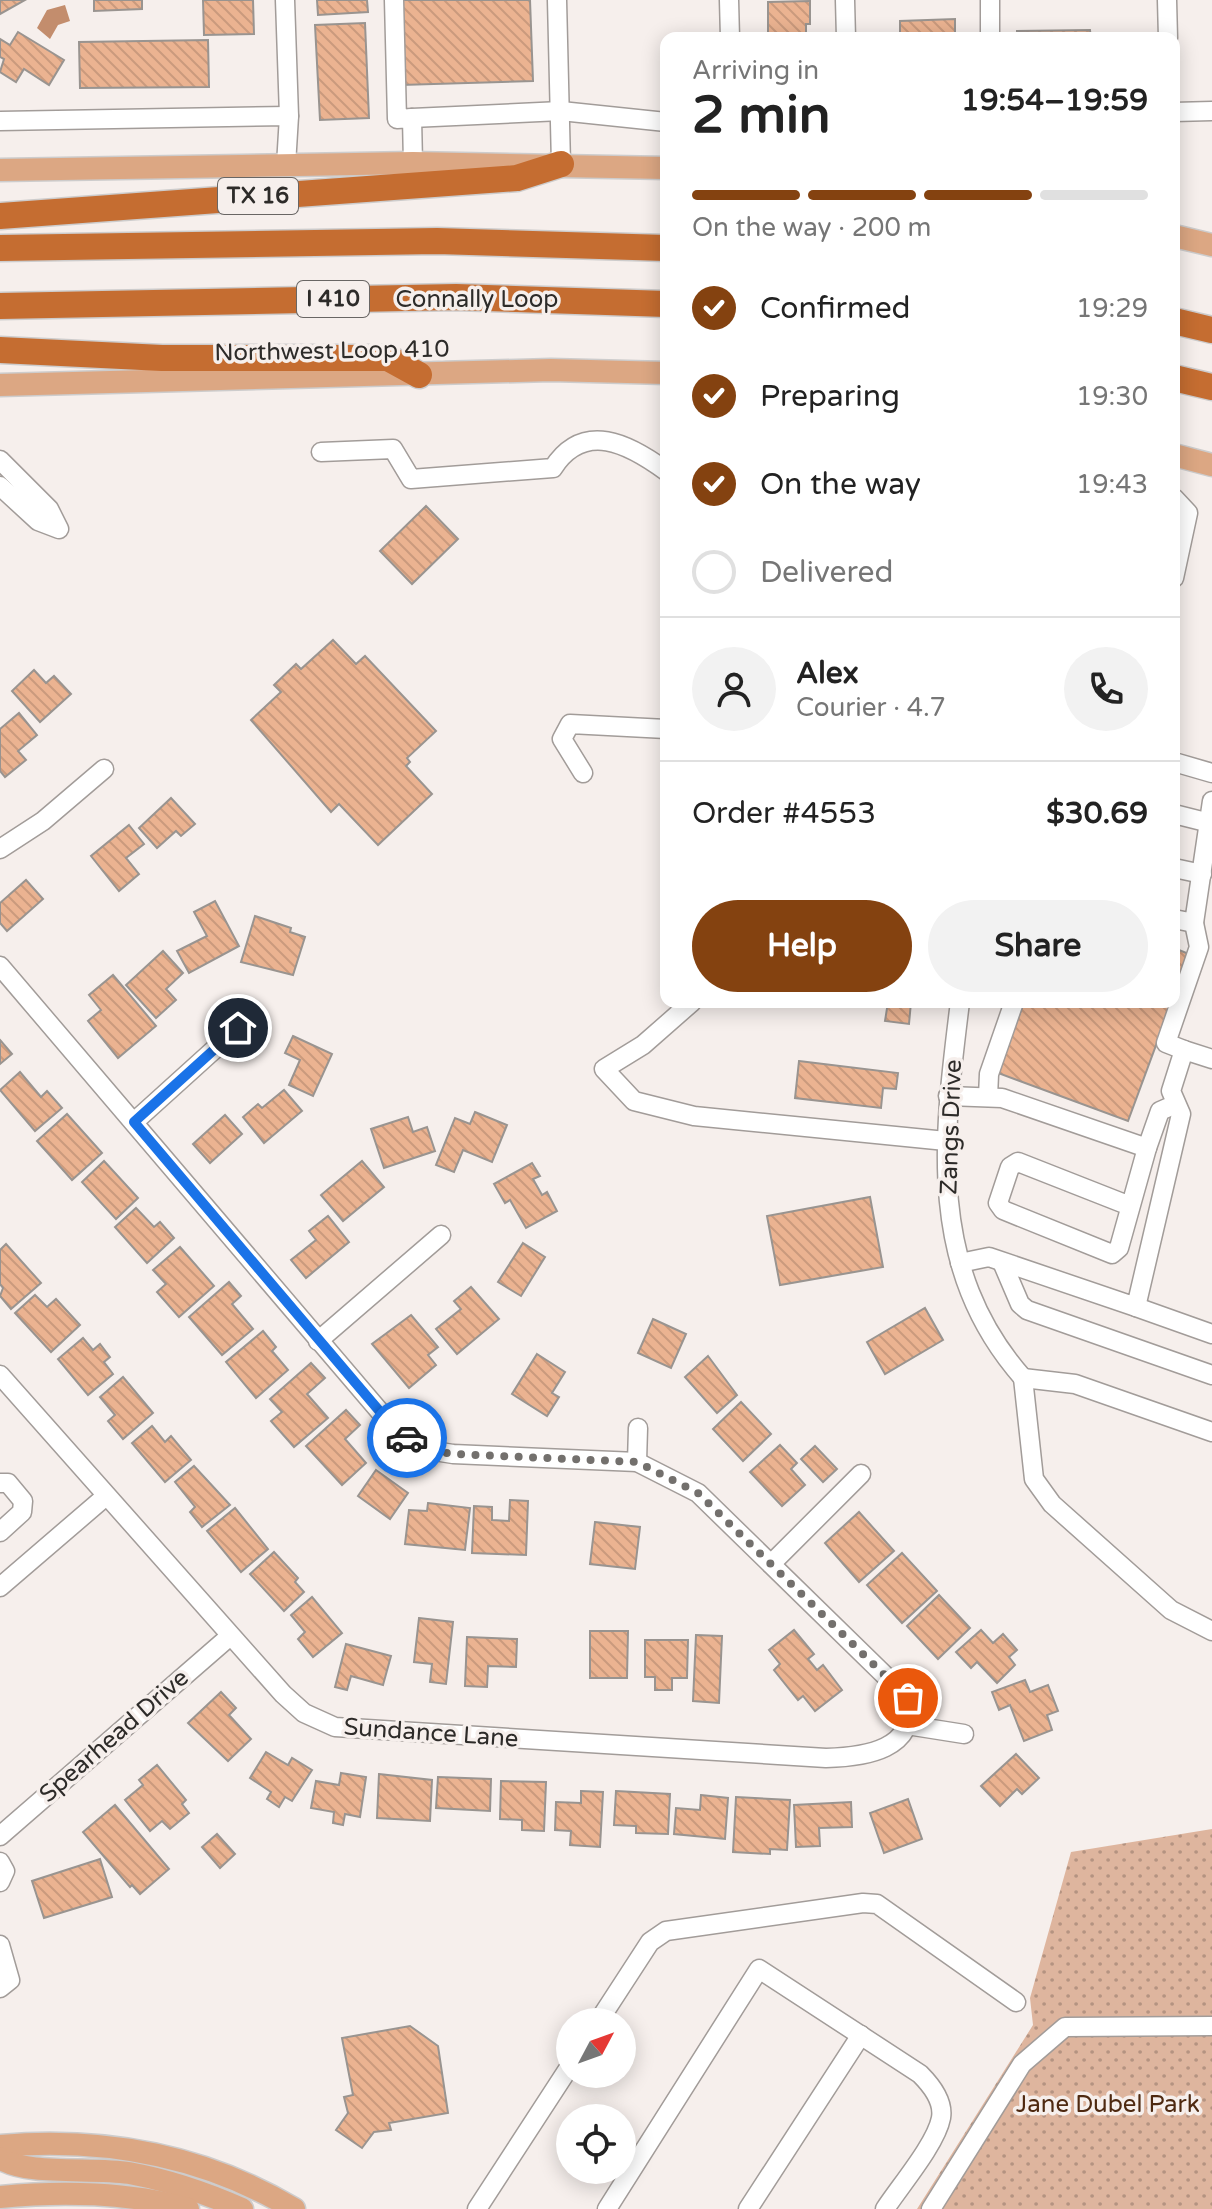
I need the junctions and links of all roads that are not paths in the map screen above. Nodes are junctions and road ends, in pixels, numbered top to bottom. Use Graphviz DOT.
graph roads {
  1 [pos="285,0"];
  2 [pos="394,0"];
  3 [pos="557,0"];
  4 [pos="729,0"];
  5 [pos="845,0"];
  6 [pos="990,0"];
  7 [pos="1167,0"];
  8 [pos="730,32"];
  9 [pos="846,32"];
  10 [pos="990,32"];
  11 [pos="1168,32"];
  12 [pos="561,111"];
  13 [pos="1212,111"];
  14 [pos="1180,112"];
  15 [pos="289,116"];
  16 [pos="412,118"];
  17 [pos="0,121"];
  18 [pos="660,121"];
  19 [pos="413,163"];
  20 [pos="561,164"];
  21 [pos="286,165"];
  22 [pos="660,168"];
  23 [pos="0,170"];
  24 [pos="0,216"];
  25 [pos="1180,237"];
  26 [pos="1212,245"];
  27 [pos="0,248"];
  28 [pos="660,248"];
  29 [pos="660,304"];
  30 [pos="0,306"];
  31 [pos="1180,322"];
  32 [pos="1212,330"];
  33 [pos="0,350"];
  34 [pos="660,373"];
  35 [pos="419,375"];
  36 [pos="1180,379"];
  37 [pos="0,385"];
  38 [pos="1212,387"];
  39 [pos="321,452"];
  40 [pos="1180,457"];
  41 [pos="0,460"];
  42 [pos="1212,465"];
  43 [pos="660,467"];
  44 [pos="0,486"];
  45 [pos="1180,504"];
  46 [pos="1180,550"];
  47 [pos="660,729"];
  48 [pos="1180,764"];
  49 [pos="104,769"];
  50 [pos="583,773"];
  51 [pos="1212,773"];
  52 [pos="1212,801"];
  53 [pos="1180,816"];
  54 [pos="1210,823"];
  55 [pos="0,849"];
  56 [pos="1180,869"];
  57 [pos="1202,874"];
  58 [pos="1180,920"];
  59 [pos="1194,923"];
  60 [pos="0,966"];
  61 [pos="1180,1002"];
  62 [pos="685,1008"];
  63 [pos="959,1008"];
  64 [pos="1012,1008"];
  65 [pos="1178,1008"];
  66 [pos="238,1028"];
  67 [pos="1184,1050"];
  68 [pos="1212,1059"];
  69 [pos="948,1096"];
  70 [pos="988,1097"];
  71 [pos="1176,1104"];
  72 [pos="134,1122"];
  73 [pos="946,1141"];
  74 [pos="1147,1148"];
  75 [pos="1130,1206"];
  76 [pos="441,1235"];
  77 [pos="1002,1262"];
  78 [pos="960,1263"];
  79 [pos="1136,1307"];
  80 [pos="1212,1334"];
  81 [pos="318,1341"];
  82 [pos="0,1375"];
  83 [pos="1212,1375"];
  84 [pos="1023,1378"];
  85 [pos="638,1428"];
  86 [pos="1212,1432"];
  87 [pos="637,1462"];
  88 [pos="861,1474"];
  89 [pos="0,1483"];
  90 [pos="106,1496"];
  91 [pos="0,1532"];
  92 [pos="771,1564"];
  93 [pos="0,1587"];
  94 [pos="1212,1631"];
  95 [pos="229,1637"];
  96 [pos="907,1725"];
  97 [pos="964,1734"];
  98 [pos="0,1836"];
  99 [pos="0,1862"];
  100 [pos="0,1882"];
  101 [pos="0,1945"];
  102 [pos="0,1988"];
  103 [pos="1016,2002"];
  104 [pos="607,2008"];
  105 [pos="1212,2026"];
  106 [pos="861,2035"];
  107 [pos="556,2088"];
  108 [pos="0,2146"];
  109 [pos="0,2158"];
  110 [pos="0,2197"];
  111 [pos="188,2209"];
  112 [pos="242,2209"];
  113 [pos="294,2209"];
  114 [pos="477,2209"];
  115 [pos="607,2209"];
  116 [pos="748,2209"];
  117 [pos="885,2209"];
  118 [pos="931,2209"];
  1 -- 15 [label="street"];
  2 -- 16 [label="street"];
  3 -- 12 [label="street"];
  4 -- 8 [label="street"];
  5 -- 9 [label="street"];
  6 -- 10 [label="street"];
  7 -- 11 [label="street"];
  12 -- 16 [label="street"];
  12 -- 18 [label="street"];
  12 -- 20 [label="street"];
  13 -- 14 [label="street"];
  15 -- 17 [label="street"];
  15 -- 21 [label="street"];
  16 -- 19 [label="street"];
  19 -- 20 [label="main road"];
  19 -- 21 [label="main road"];
  20 -- 22 [label="main road, TX 16"];
  20 -- 24 [label="highway, TX 16"];
  21 -- 23 [label="main road"];
  25 -- 26 [label="main road"];
  27 -- 28 [label="highway"];
  29 -- 30 [label="highway, Connally Loop / I 410"];
  31 -- 32 [label="highway"];
  33 -- 35 [label="highway"];
  34 -- 35 [label="main road, Northwest Loop 410"];
  35 -- 37 [label="main road, Northwest Loop 410"];
  36 -- 38 [label="highway"];
  39 -- 43 [label="street"];
  40 -- 42 [label="main road"];
  41 -- 44 [label="street"];
  45 -- 46 [label="street"];
  47 -- 50 [label="street"];
  48 -- 51 [label="street"];
  49 -- 55 [label="street"];
  52 -- 54 [label="street"];
  53 -- 54 [label="street"];
  54 -- 57 [label="street"];
  56 -- 57 [label="street"];
  57 -- 59 [label="street"];
  58 -- 59 [label="street"];
  59 -- 61 [label="street"];
  60 -- 72 [label="street"];
  62 -- 73 [label="street"];
  63 -- 69 [label="street, Zangs Drive"];
  64 -- 70 [label="street"];
  65 -- 67 [label="street"];
  66 -- 72 [label="street"];
  67 -- 68 [label="street"];
  67 -- 71 [label="street"];
  69 -- 70 [label="street"];
  69 -- 73 [label="street, Zangs Drive"];
  70 -- 74 [label="street"];
  71 -- 74 [label="street"];
  71 -- 79 [label="street"];
  72 -- 81 [label="street"];
  73 -- 78 [label="street, Zangs Drive"];
  74 -- 75 [label="street"];
  75 -- 75 [label="street"];
  76 -- 81 [label="street"];
  77 -- 78 [label="street"];
  77 -- 79 [label="street"];
  77 -- 83 [label="street"];
  78 -- 84 [label="street, Zangs Drive"];
  79 -- 80 [label="street"];
  81 -- 87 [label="street"];
  82 -- 90 [label="street, Sundance Lane"];
  84 -- 86 [label="street"];
  84 -- 94 [label="street"];
  85 -- 87 [label="street"];
  87 -- 92 [label="street"];
  88 -- 92 [label="street"];
  89 -- 91 [label="street"];
  90 -- 93 [label="street"];
  90 -- 95 [label="street, Sundance Lane"];
  92 -- 96 [label="street"];
  95 -- 96 [label="street, Sundance Lane"];
  95 -- 98 [label="street, Spearhead Drive"];
  96 -- 97 [label="street"];
  99 -- 100 [label="street"];
  101 -- 102 [label="street"];
  103 -- 104 [label="street"];
  105 -- 118 [label="street"];
  106 -- 115 [label="street"];
  106 -- 116 [label="street"];
  106 -- 117 [label="street"];
  107 -- 114 [label="street"];
  108 -- 113 [label="main road"];
  109 -- 112 [label="main road"];
  110 -- 111 [label="main road"];
}
